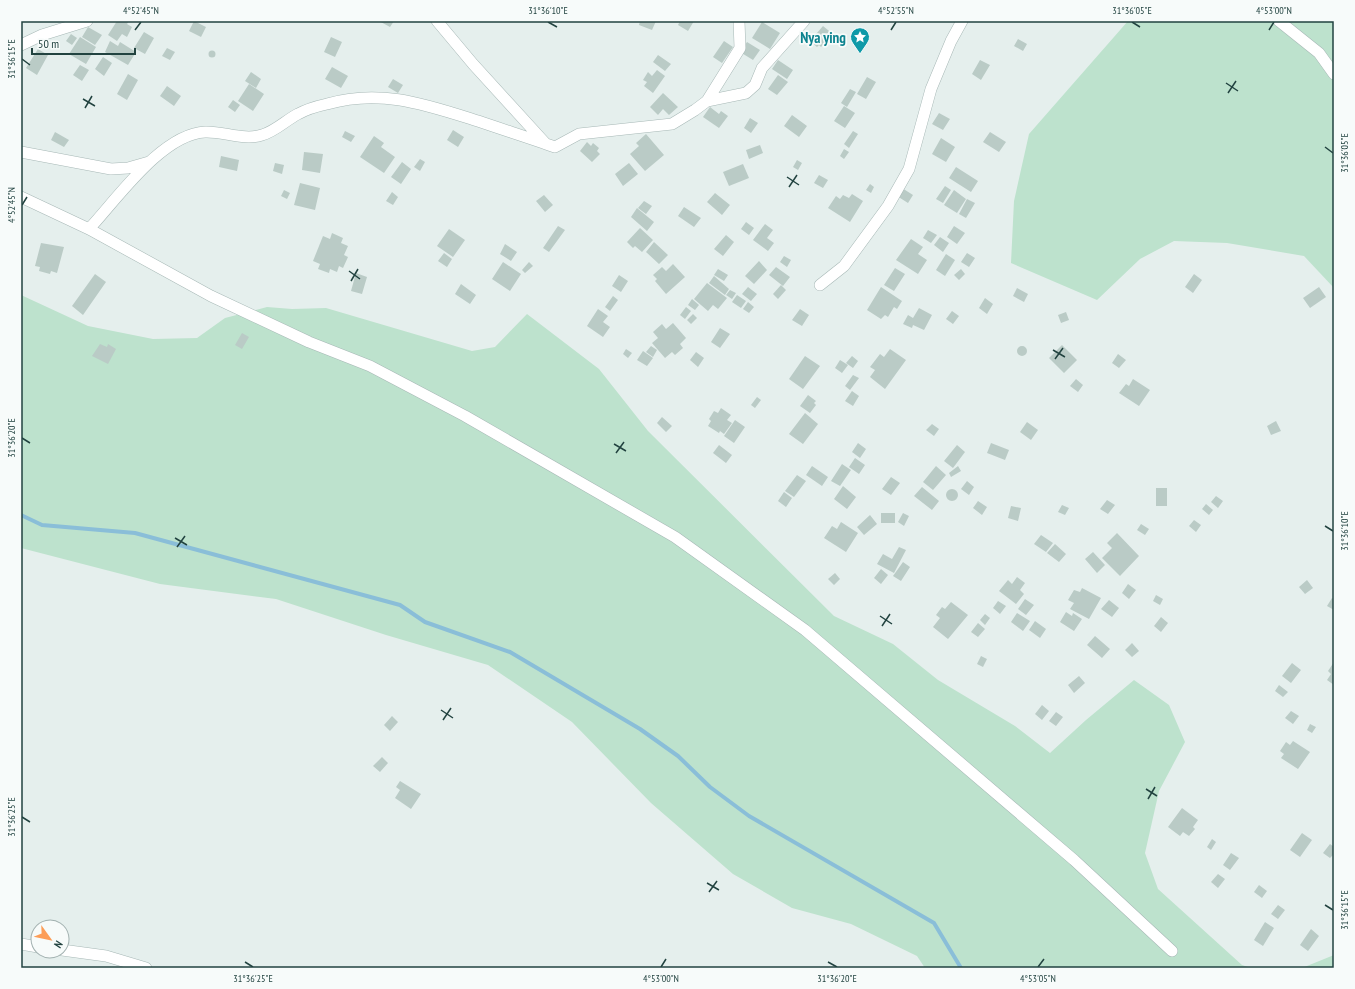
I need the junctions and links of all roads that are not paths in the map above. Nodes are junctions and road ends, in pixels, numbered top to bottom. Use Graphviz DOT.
graph roads {
  1 [pos="87,21"];
  2 [pos="437,21"];
  3 [pos="740,21"];
  4 [pos="804,21"];
  5 [pos="962,21"];
  6 [pos="1279,21"];
  7 [pos="21,45"];
  8 [pos="1334,74"];
  9 [pos="707,101"];
  10 [pos="546,144"];
  11 [pos="21,152"];
  12 [pos="149,162"];
  13 [pos="21,197"];
  14 [pos="89,228"];
  15 [pos="820,285"];
  16 [pos="70,951"];
  17 [pos="1172,951"];
  18 [pos="146,968"];
  1 -- 7 [label="street"];
  2 -- 10 [label="street"];
  3 -- 9 [label="street"];
  4 -- 9 [label="street"];
  5 -- 15 [label="street"];
  6 -- 8 [label="street"];
  9 -- 10 [label="street"];
  10 -- 12 [label="street"];
  11 -- 12 [label="street"];
  12 -- 14 [label="street"];
  13 -- 14 [label="street"];
  14 -- 17 [label="street"];
  16 -- 18 [label="street"];
}
